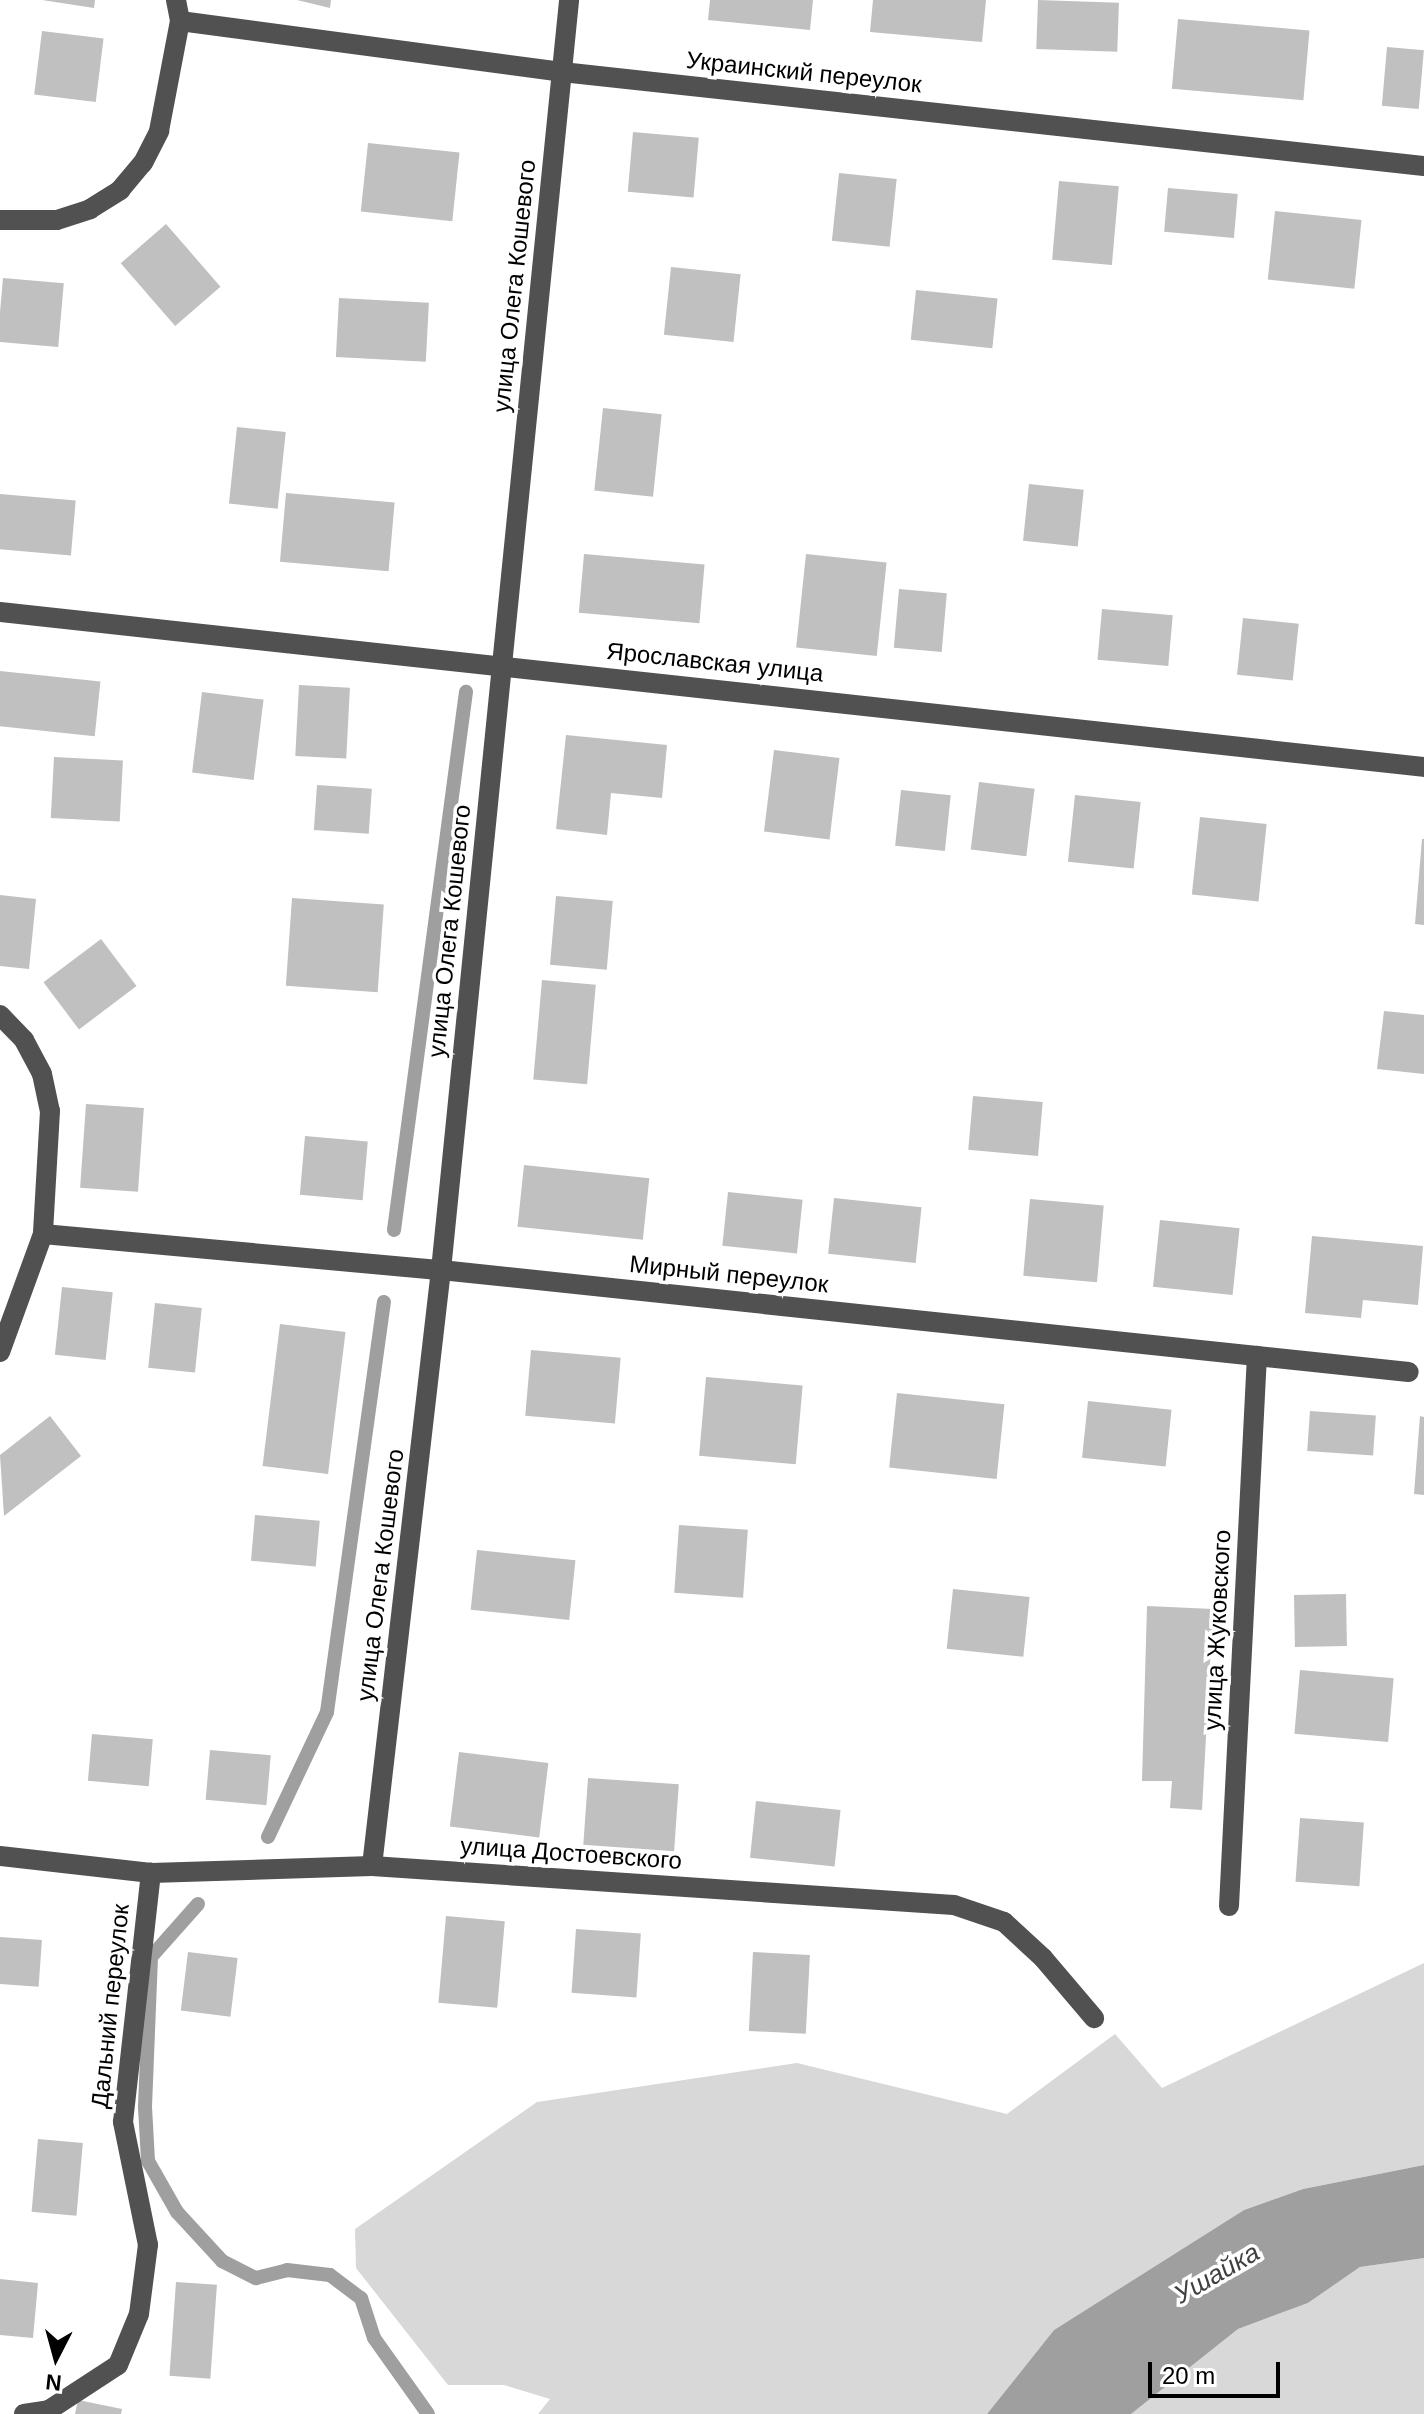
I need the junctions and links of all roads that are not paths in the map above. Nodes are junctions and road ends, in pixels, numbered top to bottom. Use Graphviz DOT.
graph roads {
  1 [pos="176,0"];
  2 [pos="569,0"];
  3 [pos="180,21"];
  4 [pos="562,72"];
  5 [pos="1424,166"];
  6 [pos="0,220"];
  7 [pos="0,612"];
  8 [pos="501,664"];
  9 [pos="1424,767"];
  10 [pos="0,1015"];
  11 [pos="43,1234"];
  12 [pos="441,1270"];
  13 [pos="0,1352"];
  14 [pos="1257,1356"];
  15 [pos="1409,1372"];
  16 [pos="0,1856"];
  17 [pos="372,1866"];
  18 [pos="151,1873"];
  19 [pos="1229,1906"];
  20 [pos="1094,2018"];
  21 [pos="24,2414"];
  1 -- 3 [label="street"];
  2 -- 4 [label="street, улица Олега Кошевого"];
  3 -- 4 [label="street, Украинский переулок"];
  3 -- 6 [label="street"];
  4 -- 5 [label="street, Украинский переулок"];
  4 -- 8 [label="street, улица Олега Кошевого"];
  7 -- 8 [label="street, Ярославская улица"];
  8 -- 9 [label="street, Ярославская улица"];
  8 -- 12 [label="street, улица Олега Кошевого"];
  10 -- 11 [label="street"];
  11 -- 12 [label="street, Мирный переулок"];
  11 -- 13 [label="street"];
  12 -- 14 [label="street, Мирный переулок"];
  12 -- 17 [label="street, улица Олега Кошевого"];
  14 -- 15 [label="street, Мирный переулок"];
  14 -- 19 [label="street, улица Жуковского"];
  16 -- 18 [label="street, улица Достоевского"];
  17 -- 18 [label="street, улица Достоевского"];
  17 -- 20 [label="street, улица Достоевского"];
  18 -- 21 [label="street, Дальний переулок"];
}
